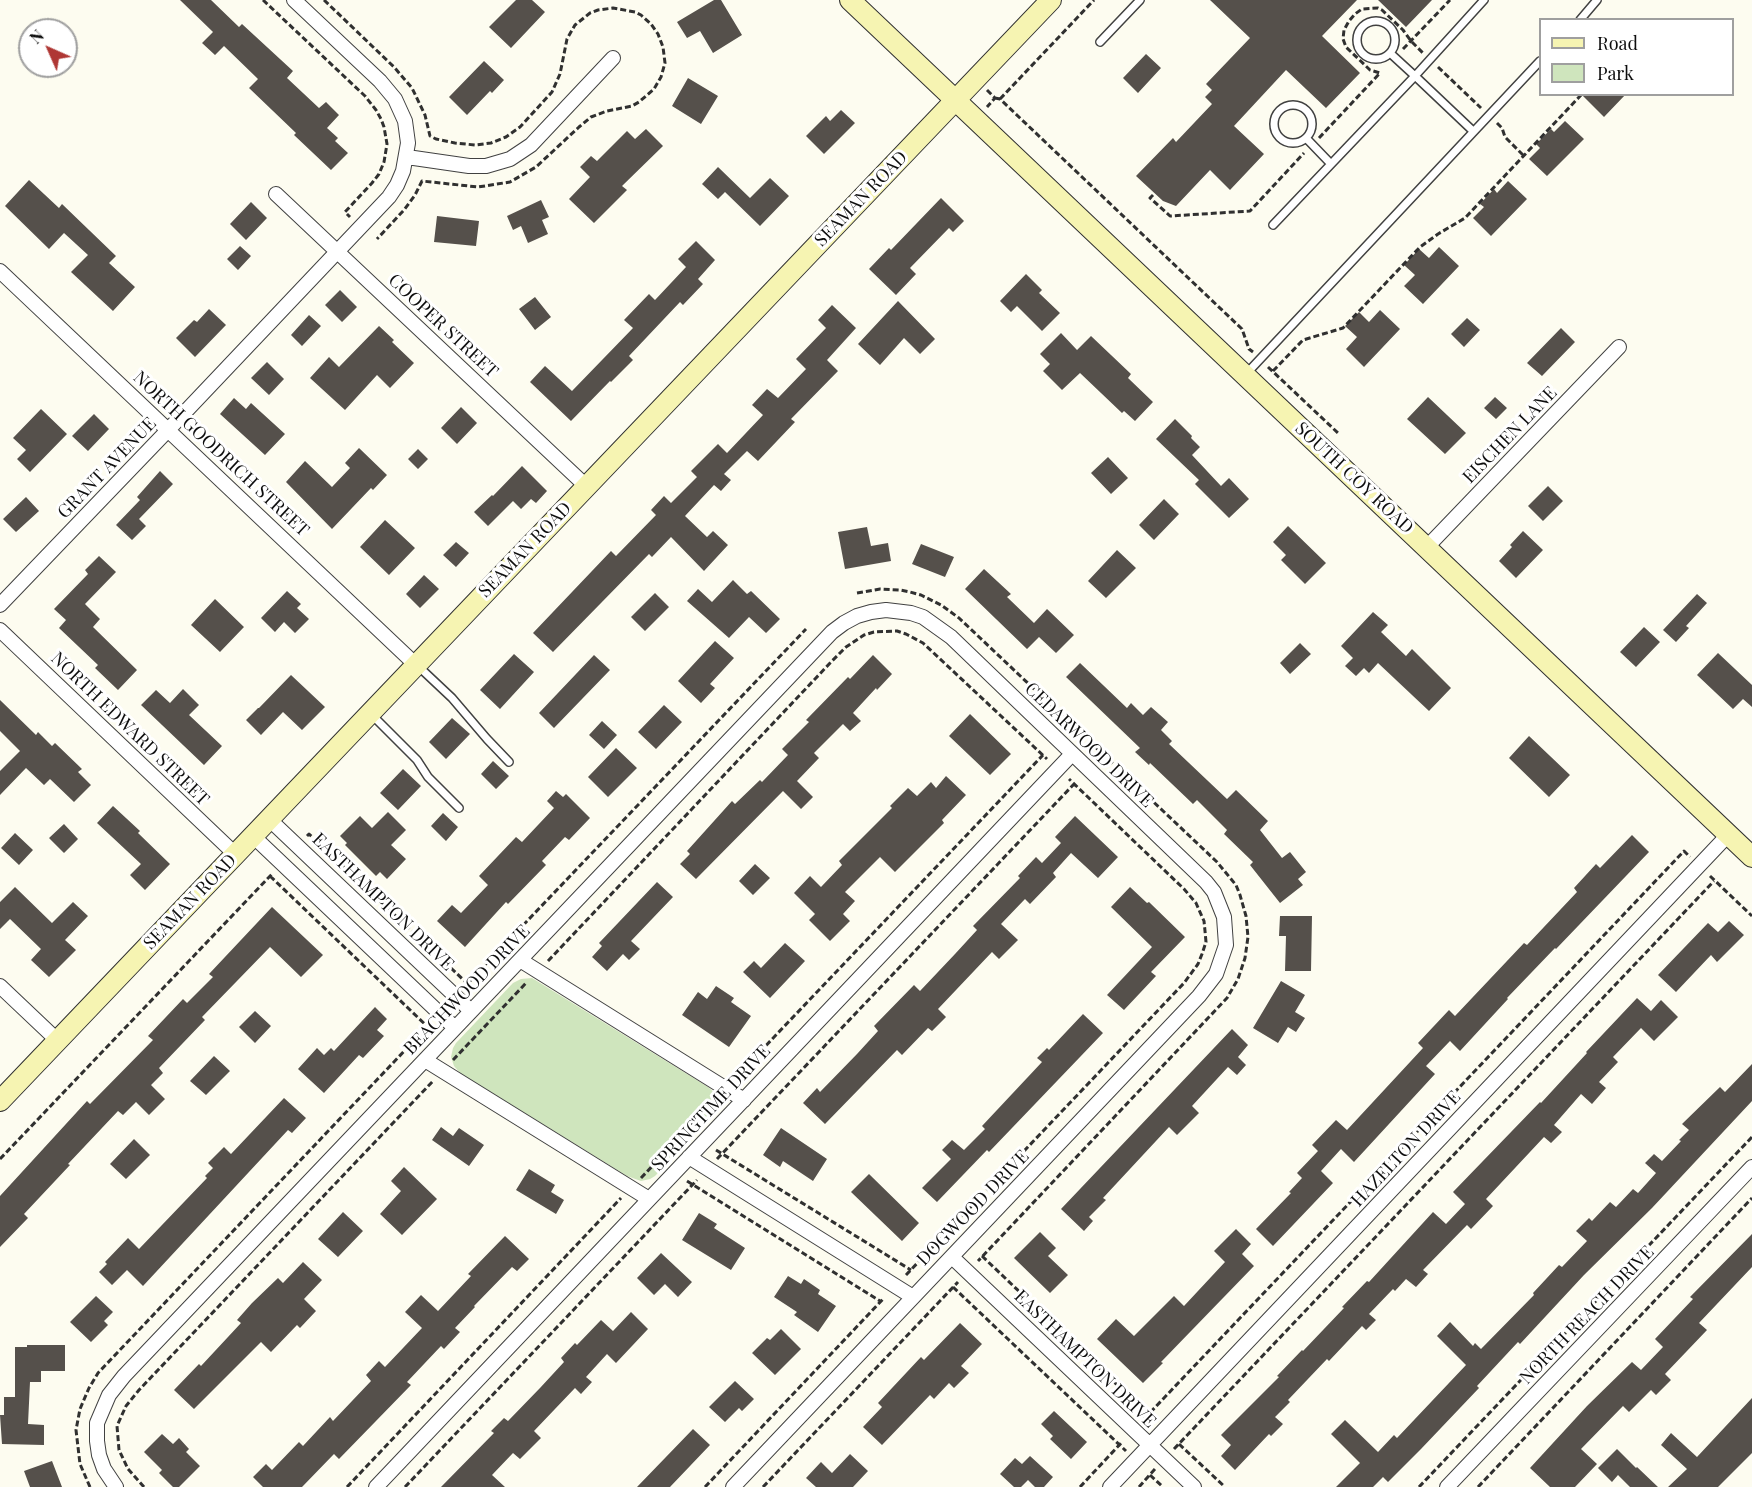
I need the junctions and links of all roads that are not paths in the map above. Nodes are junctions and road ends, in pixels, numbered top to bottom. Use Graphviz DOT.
graph roads {
  1 [pos="294,0"];
  2 [pos="850,0"];
  3 [pos="1051,0"];
  4 [pos="1140,0"];
  5 [pos="1485,0"];
  6 [pos="1596,0"];
  7 [pos="1582,18"];
  8 [pos="1100,42"];
  9 [pos="1390,53"];
  10 [pos="613,58"];
  11 [pos="1539,62"];
  12 [pos="1415,76"];
  13 [pos="956,100"];
  14 [pos="1473,131"];
  15 [pos="1306,138"];
  16 [pos="407,157"];
  17 [pos="1331,164"];
  18 [pos="276,194"];
  19 [pos="1273,225"];
  20 [pos="337,251"];
  21 [pos="0,271"];
  22 [pos="1618,347"];
  23 [pos="1245,375"];
  24 [pos="169,429"];
  25 [pos="586,486"];
  26 [pos="1427,547"];
  27 [pos="0,605"];
  28 [pos="886,610"];
  29 [pos="0,630"];
  30 [pos="416,665"];
  31 [pos="370,713"];
  32 [pos="1072,754"];
  33 [pos="509,762"];
  34 [pos="459,808"];
  35 [pos="269,819"];
  36 [pos="1728,835"];
  37 [pos="253,836"];
  38 [pos="235,854"];
  39 [pos="1752,857"];
  40 [pos="1226,945"];
  41 [pos="520,960"];
  42 [pos="0,986"];
  43 [pos="471,1011"];
  44 [pos="455,1028"];
  45 [pos="58,1041"];
  46 [pos="425,1060"];
  47 [pos="744,1100"];
  48 [pos="0,1101"];
  49 [pos="689,1157"];
  50 [pos="1752,1167"];
  51 [pos="649,1199"];
  52 [pos="952,1257"];
  53 [pos="913,1297"];
  54 [pos="1150,1445"];
  55 [pos="116,1487"];
  56 [pos="376,1487"];
  57 [pos="733,1487"];
  58 [pos="1110,1487"];
  59 [pos="1194,1487"];
  60 [pos="1448,1487"];
  1 -- 16 [label="street"];
  2 -- 13 [label="street, SOUTH COY ROAD"];
  3 -- 13 [label="street, SEAMAN ROAD"];
  4 -- 8 [label="lane"];
  5 -- 12 [label="lane"];
  6 -- 7 [label="lane"];
  9 -- 9 [label="lane"];
  9 -- 12 [label="lane"];
  10 -- 16 [label="street"];
  11 -- 14 [label="lane"];
  12 -- 14 [label="lane"];
  12 -- 17 [label="lane"];
  13 -- 23 [label="street, SOUTH COY ROAD"];
  13 -- 25 [label="street, SEAMAN ROAD"];
  14 -- 23 [label="lane"];
  15 -- 15 [label="lane"];
  15 -- 17 [label="lane"];
  16 -- 20 [label="street, GRANT AVENUE"];
  17 -- 19 [label="lane"];
  18 -- 20 [label="street, COOPER STREET"];
  20 -- 24 [label="street, GRANT AVENUE"];
  20 -- 25 [label="street, COOPER STREET"];
  21 -- 24 [label="street, NORTH GOODRICH STREET"];
  22 -- 26 [label="street, EISCHEN LANE"];
  23 -- 26 [label="street, SOUTH COY ROAD"];
  24 -- 27 [label="street, GRANT AVENUE"];
  24 -- 30 [label="street, NORTH GOODRICH STREET"];
  25 -- 30 [label="street, SEAMAN ROAD"];
  26 -- 36 [label="street, SOUTH COY ROAD"];
  28 -- 32 [label="street, CEDARWOOD DRIVE"];
  28 -- 41 [label="street, BEACHWOOD DRIVE"];
  29 -- 38 [label="street, NORTH EDWARD STREET"];
  30 -- 31 [label="street, SEAMAN ROAD"];
  30 -- 33 [label="lane"];
  31 -- 34 [label="lane"];
  31 -- 35 [label="street, SEAMAN ROAD"];
  32 -- 40 [label="street, CEDARWOOD DRIVE"];
  32 -- 47 [label="street, SPRINGTIME DRIVE"];
  35 -- 37 [label="street, SEAMAN ROAD"];
  35 -- 43 [label="street, EASTHAMPTON DRIVE"];
  36 -- 39 [label="street, SOUTH COY ROAD"];
  36 -- 54 [label="street, HAZELTON DRIVE"];
  37 -- 38 [label="street, SEAMAN ROAD"];
  37 -- 44 [label="street"];
  38 -- 45 [label="street, SEAMAN ROAD"];
  40 -- 52 [label="street, DOGWOOD DRIVE"];
  41 -- 43 [label="street, BEACHWOOD DRIVE"];
  41 -- 47 [label="street"];
  42 -- 45 [label="street"];
  43 -- 44 [label="street, BEACHWOOD DRIVE"];
  44 -- 46 [label="street, BEACHWOOD DRIVE"];
  45 -- 48 [label="street, SEAMAN ROAD"];
  46 -- 51 [label="street"];
  46 -- 55 [label="street, BEACHWOOD DRIVE"];
  47 -- 49 [label="street, SPRINGTIME DRIVE"];
  49 -- 51 [label="street, SPRINGTIME DRIVE"];
  49 -- 53 [label="street"];
  50 -- 60 [label="street, NORTH REACH DRIVE"];
  51 -- 56 [label="street, SPRINGTIME DRIVE"];
  52 -- 53 [label="street, DOGWOOD DRIVE"];
  52 -- 54 [label="street, EASTHAMPTON DRIVE"];
  53 -- 57 [label="street, DOGWOOD DRIVE"];
  54 -- 58 [label="street, HAZELTON DRIVE"];
  54 -- 59 [label="street, EASTHAMPTON DRIVE"];
}
